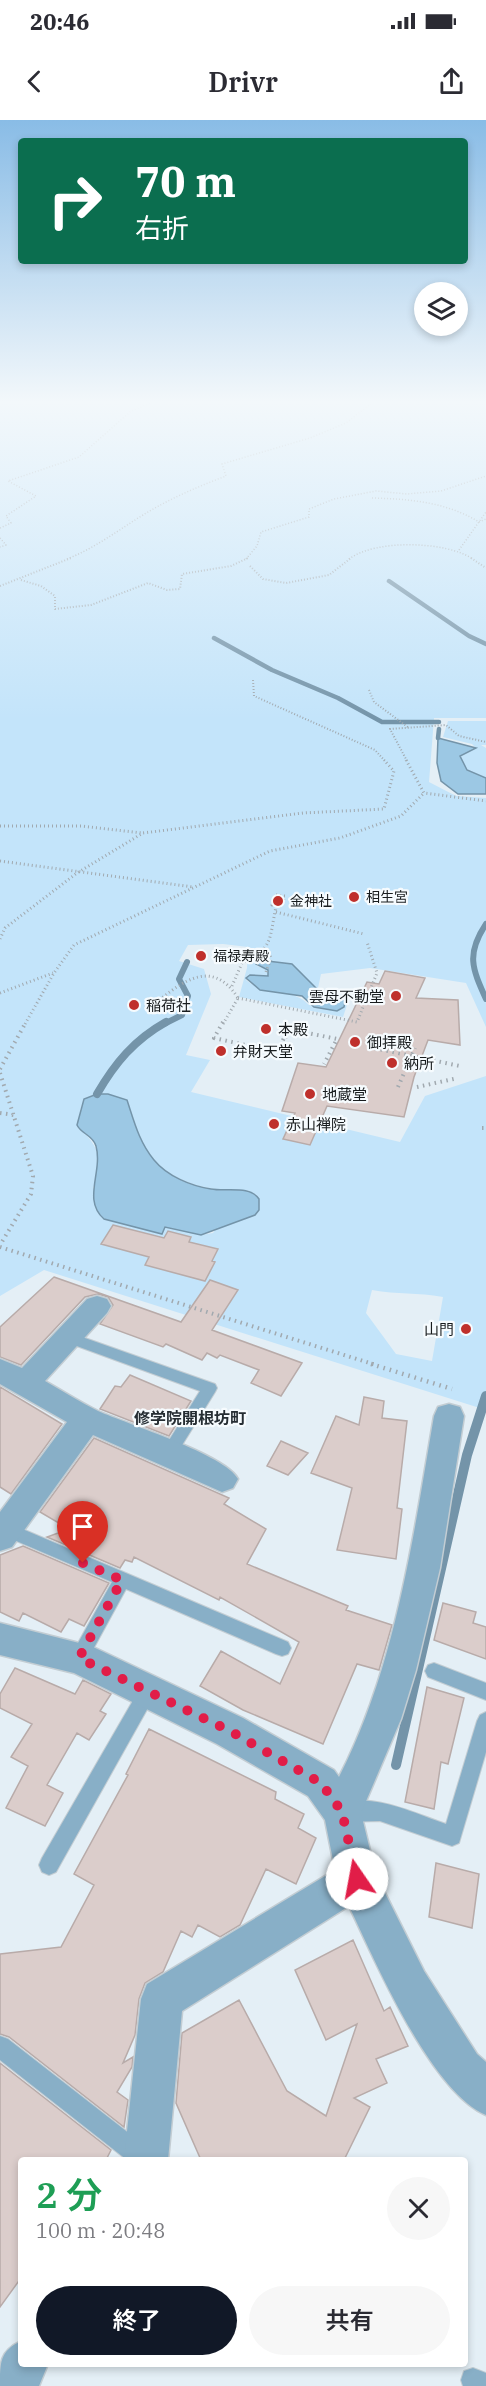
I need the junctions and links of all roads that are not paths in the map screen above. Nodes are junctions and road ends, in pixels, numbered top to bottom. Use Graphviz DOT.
graph roads {
  1 [pos="97,1306"];
  2 [pos="68,1337"];
  3 [pos="13,1376"];
  4 [pos="452,1403"];
  5 [pos="87,1419"];
  6 [pos="169,1453"];
  7 [pos="222,1479"];
  8 [pos="3,1533"];
  9 [pos="122,1580"];
  10 [pos="0,1639"];
  11 [pos="282,1648"];
  12 [pos="79,1658"];
  13 [pos="434,1671"];
  14 [pos="148,1691"];
  15 [pos="486,1692"];
  16 [pos="486,1721"];
  17 [pos="342,1812"];
  18 [pos="50,1865"];
  19 [pos="357,1879"];
  20 [pos="0,2047"];
  21 [pos="486,2093"];
  22 [pos="141,2157"];
  23 [pos="145,2157"];
  24 [pos="22,2367"];
  25 [pos="11,2386"];
  1 -- 2 [label="street"];
  2 -- 3 [label="street"];
  2 -- 6 [label="lane"];
  3 -- 5 [label="street"];
  4 -- 17 [label="street"];
  5 -- 6 [label="street"];
  5 -- 8 [label="street"];
  6 -- 7 [label="street"];
  8 -- 9 [label="lane"];
  9 -- 11 [label="lane"];
  9 -- 12 [label="lane"];
  10 -- 12 [label="street"];
  12 -- 14 [label="street"];
  13 -- 15 [label="lane"];
  14 -- 17 [label="street"];
  14 -- 18 [label="lane"];
  16 -- 17 [label="lane"];
  17 -- 19 [label="street"];
  19 -- 21 [label="street"];
  19 -- 23 [label="street"];
  20 -- 22 [label="lane"];
  24 -- 25 [label="street"];
}
